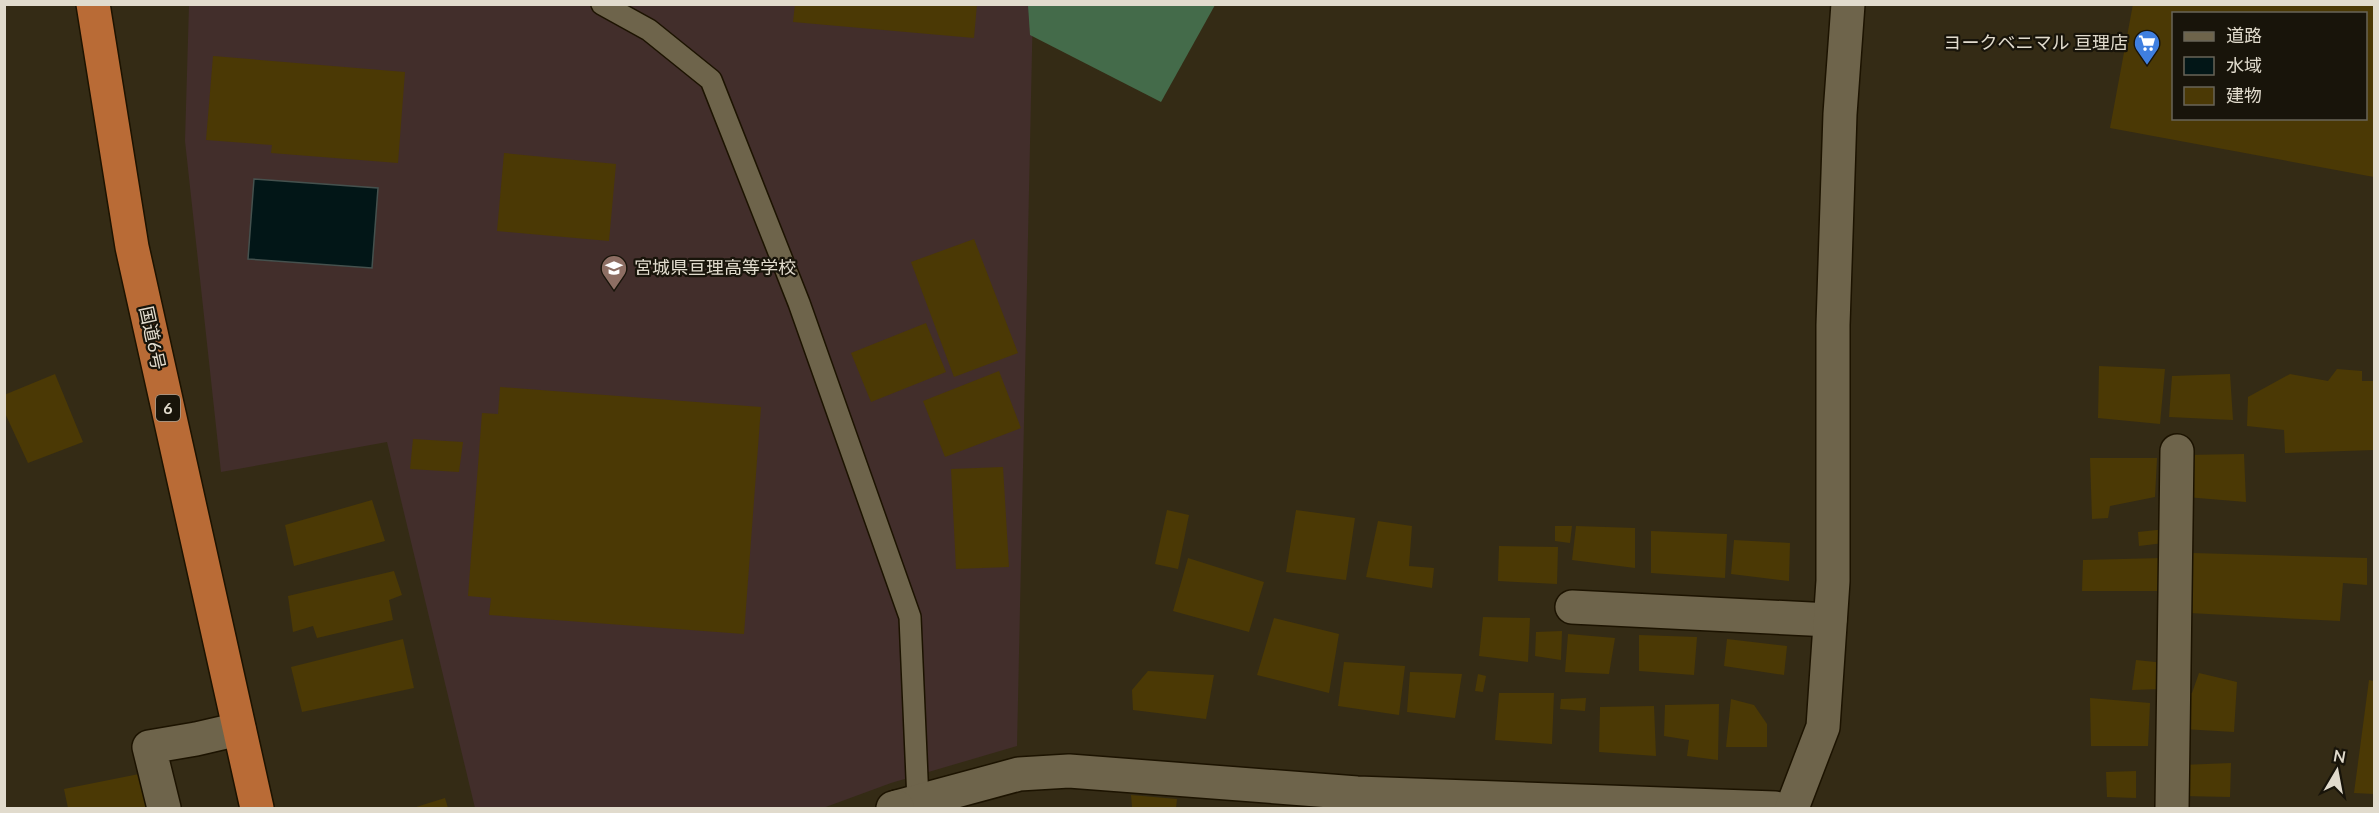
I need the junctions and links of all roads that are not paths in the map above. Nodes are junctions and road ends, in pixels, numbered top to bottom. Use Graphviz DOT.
graph roads {
  1 [pos="93,4"];
  2 [pos="602,4"];
  3 [pos="1848,4"];
  4 [pos="2176,451"];
  5 [pos="1572,607"];
  6 [pos="1830,620"];
  7 [pos="239,729"];
  8 [pos="1197,795"];
  9 [pos="1490,804"];
  10 [pos="903,806"];
  11 [pos="164,808"];
  12 [pos="257,808"];
  13 [pos="1775,808"];
  14 [pos="1792,808"];
  15 [pos="2172,808"];
  1 -- 7 [label="highway, 国道6号 / 6"];
  2 -- 10 [label="lane"];
  3 -- 6 [label="street"];
  4 -- 15 [label="street"];
  5 -- 6 [label="street"];
  6 -- 14 [label="street"];
  7 -- 11 [label="street"];
  7 -- 12 [label="highway, 国道6号 / 6"];
  8 -- 9 [label="street"];
  8 -- 10 [label="street"];
  9 -- 13 [label="street"];
}
